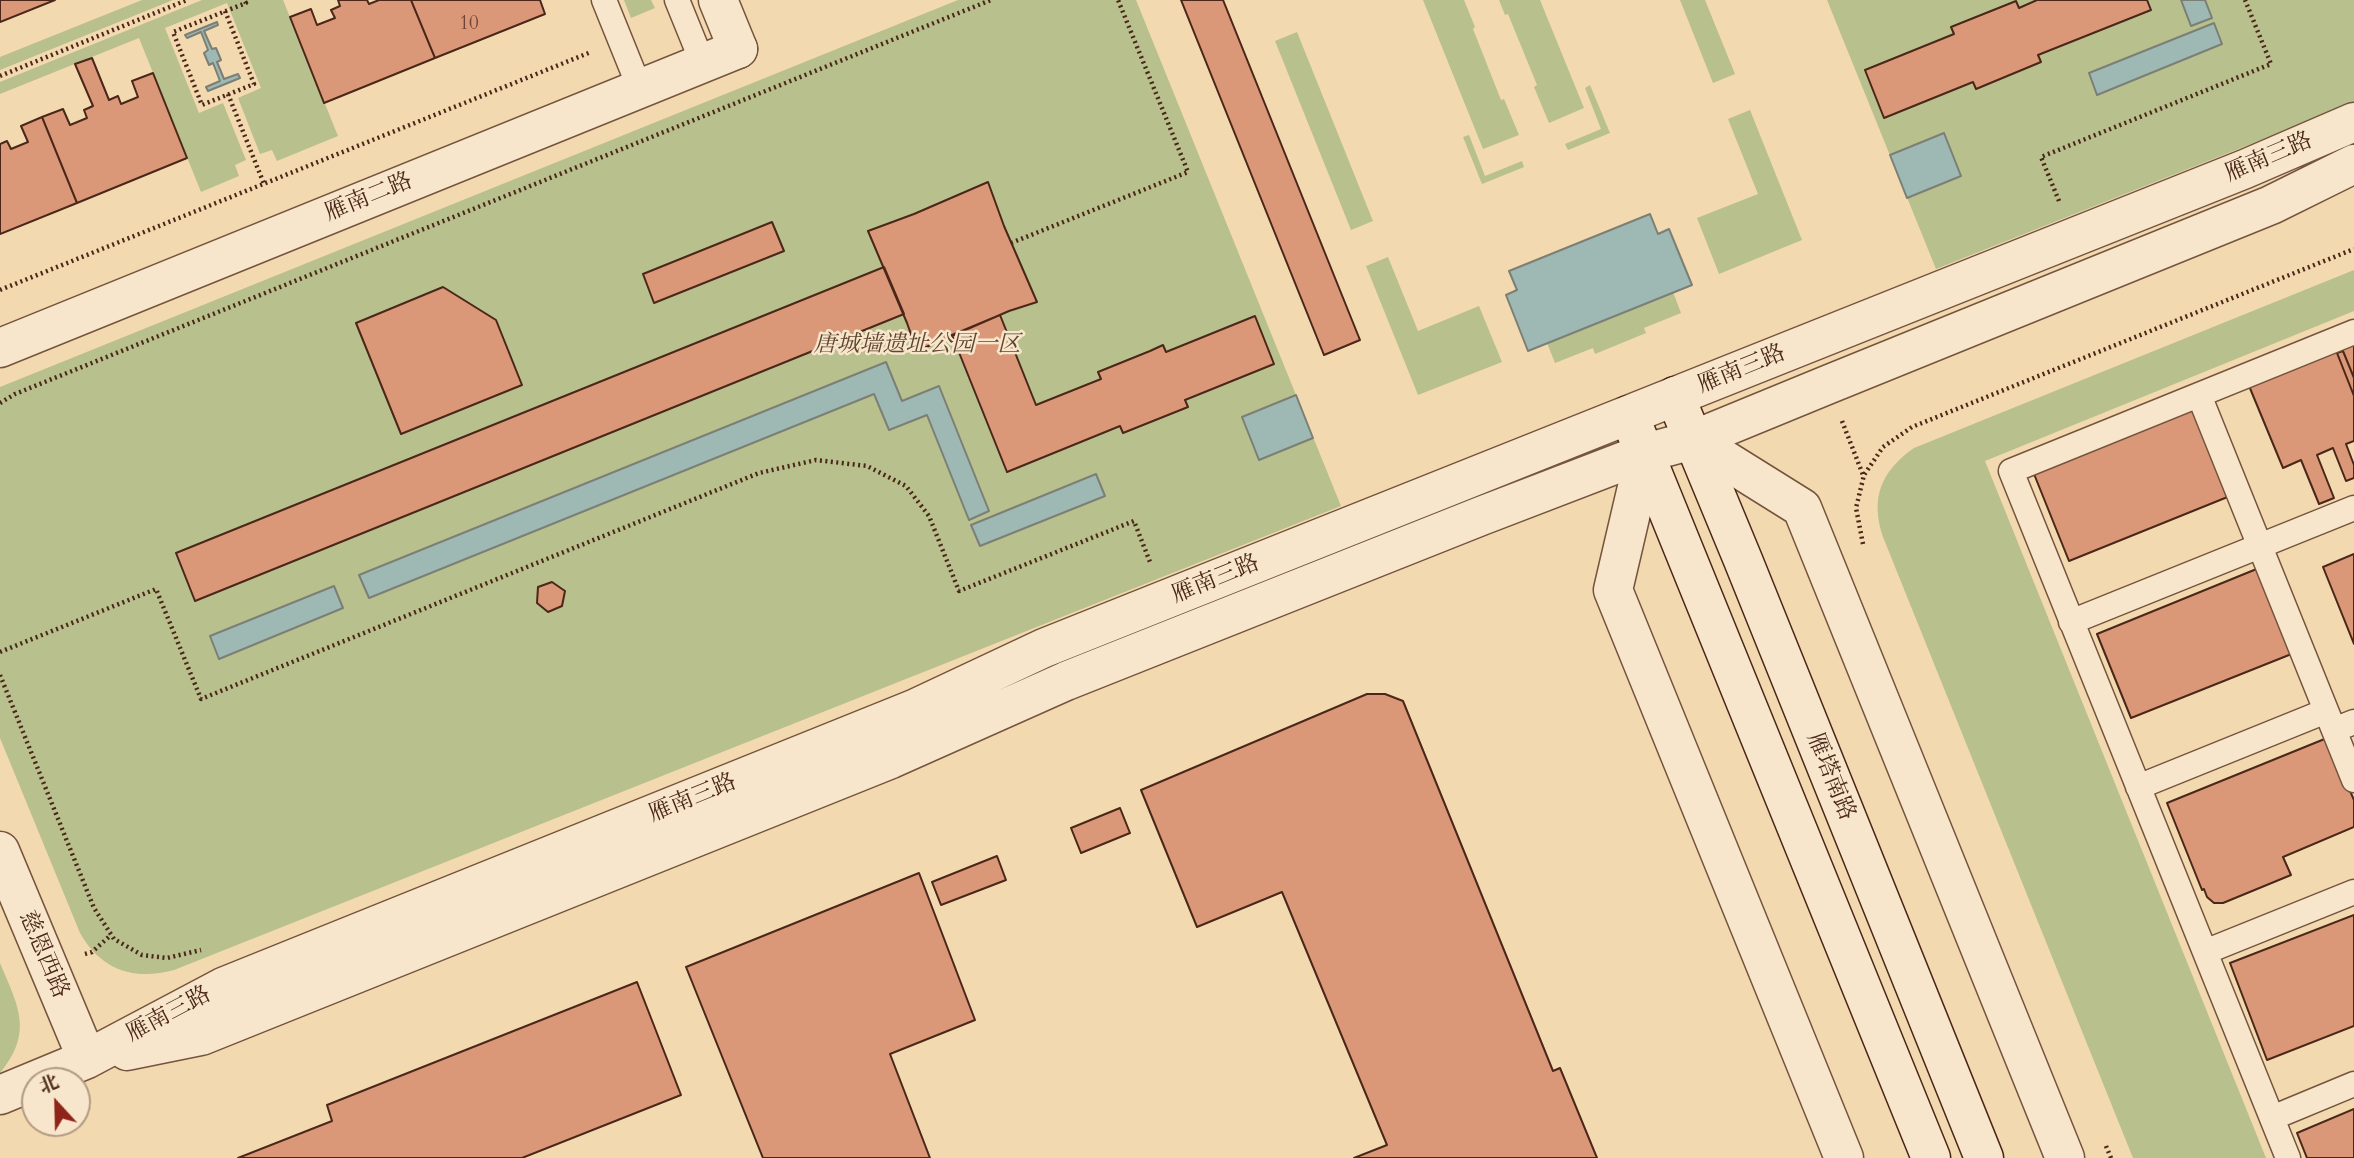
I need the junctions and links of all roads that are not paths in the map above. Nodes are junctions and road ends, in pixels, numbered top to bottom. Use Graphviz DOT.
graph roads {
  1 [pos="604,0"];
  2 [pos="677,0"];
  3 [pos="718,0"];
  4 [pos="703,64"];
  5 [pos="640,89"];
  6 [pos="2354,121"];
  7 [pos="2354,164"];
  8 [pos="2354,332"];
  9 [pos="0,348"];
  10 [pos="2199,395"];
  11 [pos="1675,397"];
  12 [pos="1629,415"];
  13 [pos="1693,440"];
  14 [pos="1645,453"];
  15 [pos="2354,508"];
  16 [pos="2259,546"];
  17 [pos="2071,622"];
  18 [pos="2338,721"];
  19 [pos="2354,780"];
  20 [pos="2138,787"];
  21 [pos="0,851"];
  22 [pos="2354,892"];
  23 [pos="2205,952"];
  24 [pos="87,1059"];
  25 [pos="2354,1084"];
  26 [pos="0,1095"];
  27 [pos="2272,1118"];
  28 [pos="1844,1158"];
  29 [pos="1931,1158"];
  30 [pos="1984,1158"];
  31 [pos="2065,1158"];
  32 [pos="2288,1158"];
  1 -- 5 [label="lane"];
  2 -- 4 [label="lane"];
  3 -- 4 [label="street, 雁南二路"];
  4 -- 5 [label="street, 雁南二路"];
  5 -- 9 [label="street, 雁南二路"];
  6 -- 11 [label="street, 雁南三路"];
  7 -- 13 [label="street, 雁南三路"];
  8 -- 10 [label="lane"];
  10 -- 16 [label="lane"];
  10 -- 17 [label="lane"];
  11 -- 12 [label="street, 雁南三路"];
  11 -- 13 [label="street, 雁塔南路"];
  12 -- 14 [label="street"];
  12 -- 24 [label="street, 雁南三路"];
  13 -- 14 [label="street, 雁南三路"];
  13 -- 30 [label="street, 雁塔南路"];
  13 -- 31 [label="street"];
  14 -- 24 [label="street, 雁南三路"];
  14 -- 28 [label="street"];
  14 -- 29 [label="street"];
  15 -- 16 [label="lane"];
  16 -- 17 [label="lane"];
  16 -- 18 [label="lane"];
  17 -- 20 [label="lane"];
  18 -- 19 [label="lane"];
  18 -- 20 [label="lane"];
  20 -- 23 [label="lane"];
  21 -- 24 [label="street, 慈恩西路"];
  22 -- 23 [label="lane"];
  23 -- 27 [label="lane"];
  24 -- 26 [label="street, 雁南三路"];
  25 -- 27 [label="lane"];
  27 -- 32 [label="lane"];
}
